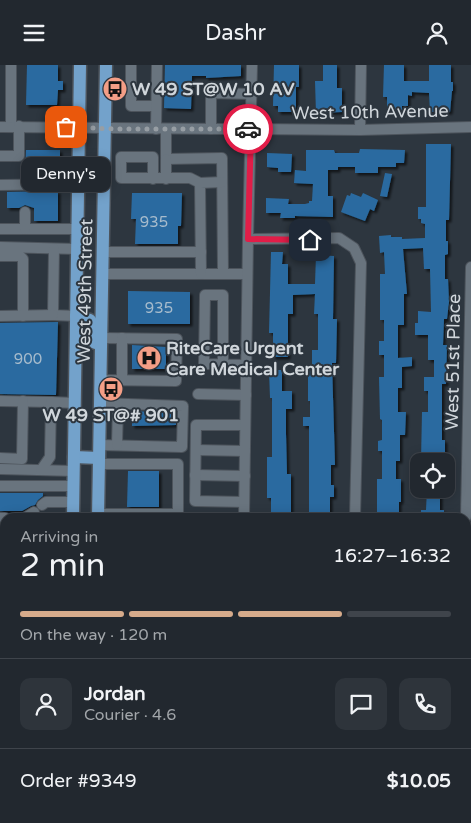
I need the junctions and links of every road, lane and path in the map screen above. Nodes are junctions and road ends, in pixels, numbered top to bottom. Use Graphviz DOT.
graph roads {
  1 [pos="10,65"];
  2 [pos="80,65"];
  3 [pos="106,65"];
  4 [pos="131,65"];
  5 [pos="157,65"];
  6 [pos="252,65"];
  7 [pos="361,65"];
  8 [pos="252,94"];
  9 [pos="156,106"];
  10 [pos="10,126"];
  11 [pos="79,127"];
  12 [pos="471,127"];
  13 [pos="105,128"];
  14 [pos="161,129"];
  15 [pos="211,129"];
  16 [pos="251,129"];
  17 [pos="360,130"];
  18 [pos="0,156"];
  19 [pos="166,159"];
  20 [pos="153,179"];
  21 [pos="166,179"];
  22 [pos="222,182"];
  23 [pos="200,183"];
  24 [pos="78,184"];
  25 [pos="0,185"];
  26 [pos="25,212"];
  27 [pos="0,229"];
  28 [pos="25,229"];
  29 [pos="77,229"];
  30 [pos="248,239"];
  31 [pos="0,247"];
  32 [pos="54,249"];
  33 [pos="77,249"];
  34 [pos="103,252"];
  35 [pos="201,252"];
  36 [pos="0,255"];
  37 [pos="471,267"];
  38 [pos="102,274"];
  39 [pos="201,274"];
  40 [pos="223,274"];
  41 [pos="247,274"];
  42 [pos="53,315"];
  43 [pos="0,316"];
  44 [pos="23,316"];
  45 [pos="76,316"];
  46 [pos="101,338"];
  47 [pos="122,338"];
  48 [pos="222,365"];
  49 [pos="246,365"];
  50 [pos="100,377"];
  51 [pos="122,380"];
  52 [pos="198,394"];
  53 [pos="246,395"];
  54 [pos="0,401"];
  55 [pos="23,401"];
  56 [pos="51,402"];
  57 [pos="75,403"];
  58 [pos="100,403"];
  59 [pos="118,404"];
  60 [pos="245,425"];
  61 [pos="117,445"];
  62 [pos="196,450"];
  63 [pos="245,451"];
  64 [pos="99,456"];
  65 [pos="50,457"];
  66 [pos="0,458"];
  67 [pos="74,465"];
  68 [pos="0,469"];
  69 [pos="41,470"];
  70 [pos="195,475"];
  71 [pos="245,476"];
  72 [pos="0,486"];
  73 [pos="74,487"];
  74 [pos="244,501"];
  75 [pos="74,502"];
  76 [pos="42,505"];
  77 [pos="73,513"];
  78 [pos="98,513"];
  79 [pos="178,513"];
  80 [pos="244,513"];
  81 [pos="355,513"];
  82 [pos="466,513"];
  1 -- 10 [label="street"];
  2 -- 11 [label="main road, West 49th Street"];
  3 -- 13 [label="main road, West 49th Street"];
  4 -- 9 [label="street"];
  5 -- 9 [label="street"];
  6 -- 8 [label="street"];
  7 -- 17 [label="street"];
  8 -- 15 [label="street"];
  8 -- 16 [label="street"];
  9 -- 14 [label="street"];
  10 -- 11 [label="street, West 10th Avenue"];
  10 -- 18 [label="street"];
  11 -- 13 [label="street, West 10th Avenue"];
  11 -- 24 [label="main road, West 49th Street"];
  12 -- 17 [label="street, West 10th Avenue"];
  13 -- 14 [label="street, West 10th Avenue"];
  13 -- 34 [label="main road, West 49th Street"];
  14 -- 15 [label="street, West 10th Avenue"];
  14 -- 19 [label="street"];
  15 -- 16 [label="street, West 10th Avenue"];
  16 -- 17 [label="street, West 10th Avenue"];
  16 -- 30 [label="street"];
  19 -- 21 [label="street"];
  19 -- 22 [label="street"];
  20 -- 21 [label="street"];
  21 -- 23 [label="street"];
  22 -- 23 [label="street"];
  22 -- 40 [label="street"];
  23 -- 35 [label="street"];
  24 -- 25 [label="street"];
  24 -- 29 [label="main road, West 49th Street"];
  26 -- 28 [label="street"];
  27 -- 28 [label="street"];
  28 -- 29 [label="street"];
  29 -- 33 [label="main road, West 49th Street"];
  30 -- 41 [label="street"];
  30 -- 81 [label="street"];
  31 -- 32 [label="street"];
  32 -- 33 [label="street"];
  32 -- 42 [label="street"];
  33 -- 45 [label="main road, West 49th Street"];
  34 -- 35 [label="street"];
  34 -- 38 [label="main road, West 49th Street"];
  35 -- 39 [label="street"];
  36 -- 44 [label="street"];
  37 -- 82 [label="street, West 51st Place"];
  38 -- 39 [label="street"];
  38 -- 46 [label="main road, West 49th Street"];
  39 -- 40 [label="street"];
  40 -- 41 [label="street"];
  41 -- 49 [label="street"];
  42 -- 44 [label="street"];
  42 -- 45 [label="street"];
  43 -- 44 [label="street"];
  45 -- 50 [label="main road"];
  45 -- 57 [label="main road, West 49th Street"];
  46 -- 47 [label="street"];
  46 -- 50 [label="main road, West 49th Street"];
  47 -- 51 [label="street"];
  47 -- 51 [label="street"];
  48 -- 48 [label="street"];
  48 -- 49 [label="street"];
  49 -- 53 [label="street"];
  50 -- 51 [label="street"];
  50 -- 58 [label="main road, West 49th Street"];
  52 -- 53 [label="street"];
  53 -- 60 [label="street"];
  54 -- 55 [label="street"];
  55 -- 56 [label="street"];
  55 -- 66 [label="street"];
  56 -- 57 [label="street"];
  56 -- 65 [label="street"];
  57 -- 67 [label="main road, West 49th Street"];
  58 -- 59 [label="street"];
  58 -- 64 [label="main road, West 49th Street"];
  59 -- 61 [label="street"];
  59 -- 61 [label="street"];
  60 -- 62 [label="street"];
  60 -- 63 [label="street"];
  61 -- 64 [label="street"];
  62 -- 63 [label="street"];
  62 -- 70 [label="street"];
  63 -- 71 [label="street"];
  64 -- 67 [label="main road"];
  64 -- 78 [label="main road, West 49th Street"];
  64 -- 79 [label="street"];
  65 -- 67 [label="street"];
  65 -- 69 [label="street"];
  67 -- 69 [label="street"];
  67 -- 73 [label="main road, West 49th Street"];
  68 -- 69 [label="street"];
  70 -- 71 [label="street"];
  70 -- 74 [label="street"];
  71 -- 74 [label="street"];
  72 -- 73 [label="street"];
  73 -- 75 [label="main road, West 49th Street"];
  74 -- 80 [label="street"];
  75 -- 76 [label="street"];
  75 -- 77 [label="main road, West 49th Street"];
}
